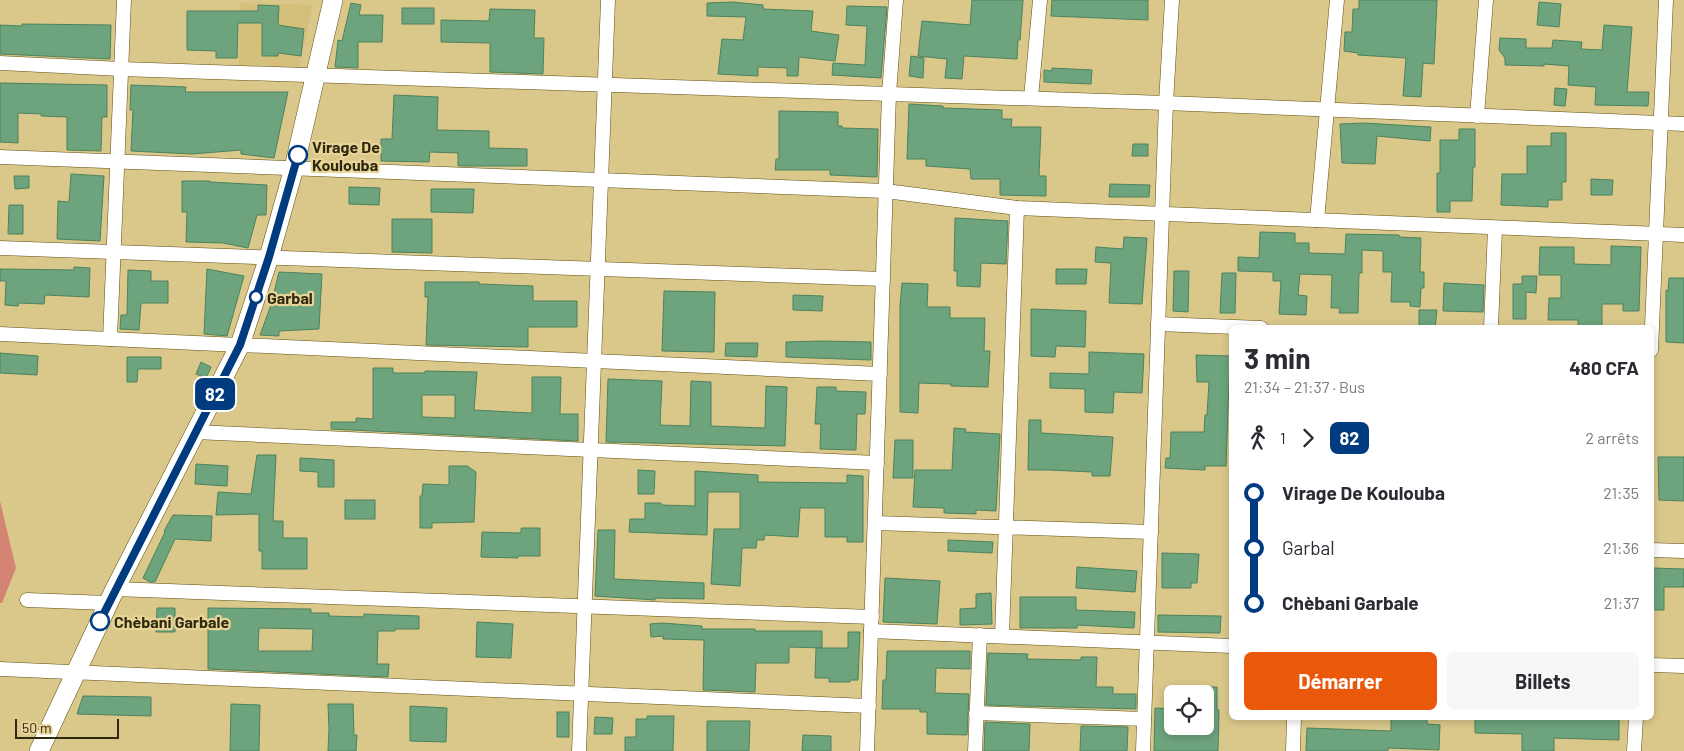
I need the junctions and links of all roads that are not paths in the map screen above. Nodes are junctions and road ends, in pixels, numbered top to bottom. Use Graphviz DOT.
graph roads {
  1 [pos="124,0"];
  2 [pos="332,0"];
  3 [pos="608,0"];
  4 [pos="896,0"];
  5 [pos="1040,0"];
  6 [pos="1172,0"];
  7 [pos="1337,0"];
  8 [pos="1486,0"];
  9 [pos="1666,0"];
  10 [pos="0,63"];
  11 [pos="121,69"];
  12 [pos="316,76"];
  13 [pos="605,85"];
  14 [pos="889,94"];
  15 [pos="1031,98"];
  16 [pos="1166,103"];
  17 [pos="1327,110"];
  18 [pos="1476,116"];
  19 [pos="1661,123"];
  20 [pos="1684,124"];
  21 [pos="0,157"];
  22 [pos="118,162"];
  23 [pos="294,168"];
  24 [pos="601,180"];
  25 [pos="886,191"];
  26 [pos="1017,208"];
  27 [pos="1162,214"];
  28 [pos="1317,220"];
  29 [pos="1495,228"];
  30 [pos="1656,234"];
  31 [pos="1684,235"];
  32 [pos="0,248"];
  33 [pos="114,252"];
  34 [pos="269,257"];
  35 [pos="598,269"];
  36 [pos="883,279"];
  37 [pos="1158,324"];
  38 [pos="1492,325"];
  39 [pos="1652,325"];
  40 [pos="1229,327"];
  41 [pos="0,334"];
  42 [pos="110,339"];
  43 [pos="240,345"];
  44 [pos="594,361"];
  45 [pos="880,374"];
  46 [pos="195,432"];
  47 [pos="591,450"];
  48 [pos="877,463"];
  49 [pos="875,523"];
  50 [pos="1006,528"];
  51 [pos="1151,532"];
  52 [pos="1654,550"];
  53 [pos="1684,551"];
  54 [pos="112,596"];
  55 [pos="28,600"];
  56 [pos="584,606"];
  57 [pos="871,624"];
  58 [pos="980,635"];
  59 [pos="1002,636"];
  60 [pos="1147,643"];
  61 [pos="1229,646"];
  62 [pos="1654,665"];
  63 [pos="1684,666"];
  64 [pos="0,669"];
  65 [pos="75,672"];
  66 [pos="581,694"];
  67 [pos="869,706"];
  68 [pos="976,713"];
  69 [pos="1144,719"];
  70 [pos="1294,720"];
  71 [pos="1636,720"];
  72 [pos="38,751"];
  73 [pos="579,751"];
  74 [pos="867,751"];
  75 [pos="974,751"];
  76 [pos="1143,751"];
  77 [pos="1293,751"];
  78 [pos="1634,751"];
  1 -- 11 [label="street"];
  2 -- 12 [label="main road"];
  3 -- 13 [label="street"];
  4 -- 14 [label="street"];
  5 -- 15 [label="street"];
  6 -- 16 [label="street"];
  7 -- 17 [label="street"];
  8 -- 18 [label="street"];
  9 -- 19 [label="street"];
  10 -- 11 [label="street"];
  11 -- 12 [label="street"];
  11 -- 22 [label="street"];
  12 -- 13 [label="street"];
  12 -- 23 [label="main road"];
  13 -- 14 [label="street"];
  13 -- 24 [label="street"];
  14 -- 15 [label="street"];
  14 -- 25 [label="street"];
  15 -- 16 [label="street"];
  16 -- 17 [label="street"];
  16 -- 27 [label="street"];
  17 -- 18 [label="street"];
  17 -- 28 [label="street"];
  18 -- 19 [label="street"];
  19 -- 20 [label="street"];
  19 -- 30 [label="street"];
  21 -- 22 [label="street"];
  22 -- 23 [label="street"];
  22 -- 33 [label="street"];
  23 -- 24 [label="street"];
  23 -- 34 [label="main road"];
  24 -- 25 [label="street"];
  24 -- 35 [label="street"];
  25 -- 26 [label="street"];
  25 -- 36 [label="street"];
  26 -- 27 [label="street"];
  26 -- 50 [label="street"];
  27 -- 28 [label="street"];
  27 -- 37 [label="street"];
  28 -- 29 [label="street"];
  29 -- 30 [label="street"];
  29 -- 38 [label="street"];
  30 -- 31 [label="street"];
  30 -- 39 [label="street"];
  32 -- 33 [label="street"];
  33 -- 34 [label="street"];
  33 -- 42 [label="street"];
  34 -- 35 [label="street"];
  34 -- 43 [label="main road"];
  35 -- 36 [label="street"];
  35 -- 44 [label="street"];
  36 -- 45 [label="street"];
  37 -- 40 [label="street"];
  37 -- 51 [label="street"];
  41 -- 42 [label="street"];
  42 -- 43 [label="street"];
  43 -- 44 [label="street"];
  43 -- 46 [label="main road"];
  44 -- 45 [label="street"];
  44 -- 47 [label="street"];
  45 -- 48 [label="street"];
  46 -- 47 [label="street"];
  46 -- 54 [label="main road"];
  47 -- 48 [label="street"];
  47 -- 56 [label="street"];
  48 -- 49 [label="street"];
  49 -- 50 [label="street"];
  49 -- 57 [label="street"];
  50 -- 51 [label="street"];
  50 -- 59 [label="street"];
  51 -- 60 [label="street"];
  52 -- 53 [label="street"];
  54 -- 55 [label="street"];
  54 -- 56 [label="street"];
  54 -- 65 [label="main road"];
  56 -- 57 [label="street"];
  56 -- 66 [label="street"];
  57 -- 58 [label="street"];
  57 -- 67 [label="street"];
  58 -- 59 [label="street"];
  58 -- 68 [label="street"];
  59 -- 60 [label="street"];
  60 -- 61 [label="street"];
  60 -- 69 [label="street"];
  62 -- 63 [label="street"];
  64 -- 65 [label="street"];
  65 -- 66 [label="street"];
  65 -- 72 [label="main road"];
  66 -- 67 [label="street"];
  66 -- 73 [label="street"];
  67 -- 74 [label="street"];
  68 -- 69 [label="street"];
  68 -- 75 [label="street"];
  69 -- 76 [label="street"];
  70 -- 77 [label="street"];
  71 -- 78 [label="street"];
}
